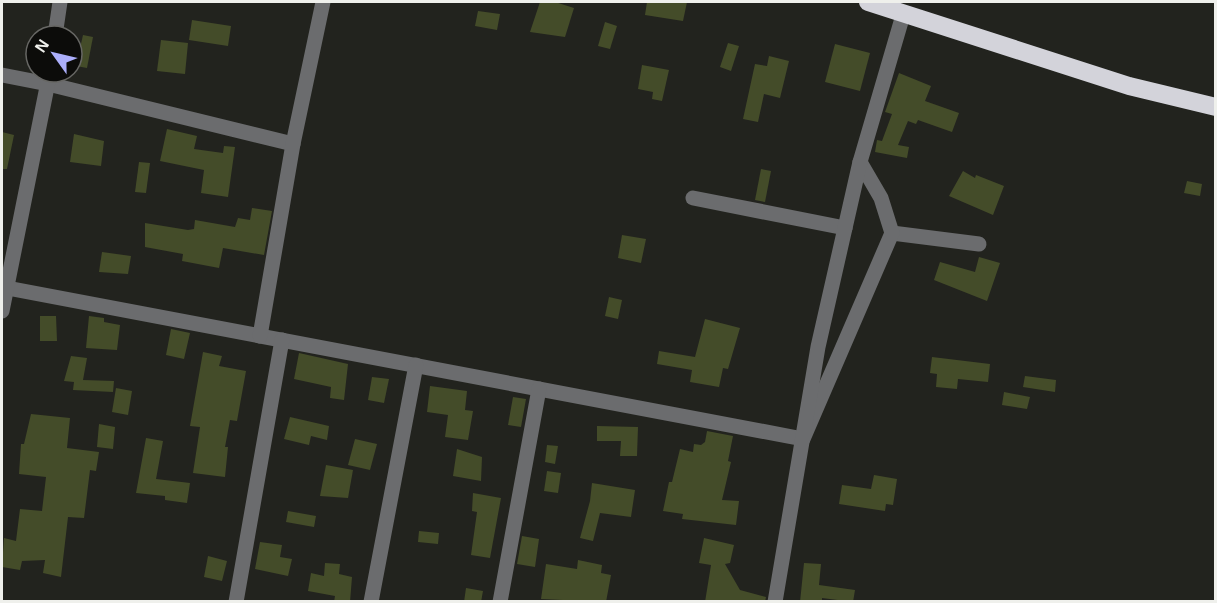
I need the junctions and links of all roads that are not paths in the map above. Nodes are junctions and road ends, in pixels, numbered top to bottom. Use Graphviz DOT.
graph roads {
  1 [pos="60,2"];
  2 [pos="323,2"];
  3 [pos="868,2"];
  4 [pos="892,8"];
  5 [pos="57,24"];
  6 [pos="2,75"];
  7 [pos="24,76"];
  8 [pos="48,84"];
  9 [pos="71,84"];
  10 [pos="1215,107"];
  11 [pos="293,144"];
  12 [pos="860,162"];
  13 [pos="693,198"];
  14 [pos="845,228"];
  15 [pos="892,233"];
  16 [pos="979,244"];
  17 [pos="4,287"];
  18 [pos="2,311"];
  19 [pos="260,336"];
  20 [pos="282,340"];
  21 [pos="416,365"];
  22 [pos="539,389"];
  23 [pos="803,439"];
  24 [pos="236,602"];
  25 [pos="371,602"];
  26 [pos="500,602"];
  27 [pos="775,602"];
  1 -- 5 [label="street"];
  2 -- 11 [label="street"];
  3 -- 4 [label="highway"];
  4 -- 10 [label="highway"];
  4 -- 12 [label="street"];
  6 -- 7 [label="street"];
  8 -- 17 [label="street"];
  9 -- 11 [label="street"];
  11 -- 19 [label="street"];
  12 -- 14 [label="street"];
  12 -- 15 [label="street"];
  13 -- 14 [label="street"];
  14 -- 23 [label="street"];
  15 -- 16 [label="street"];
  15 -- 23 [label="street"];
  17 -- 18 [label="street"];
  17 -- 19 [label="street"];
  19 -- 20 [label="street"];
  20 -- 21 [label="street"];
  20 -- 24 [label="street"];
  21 -- 22 [label="street"];
  21 -- 25 [label="street"];
  22 -- 23 [label="street"];
  22 -- 26 [label="street"];
  23 -- 27 [label="street"];
}
